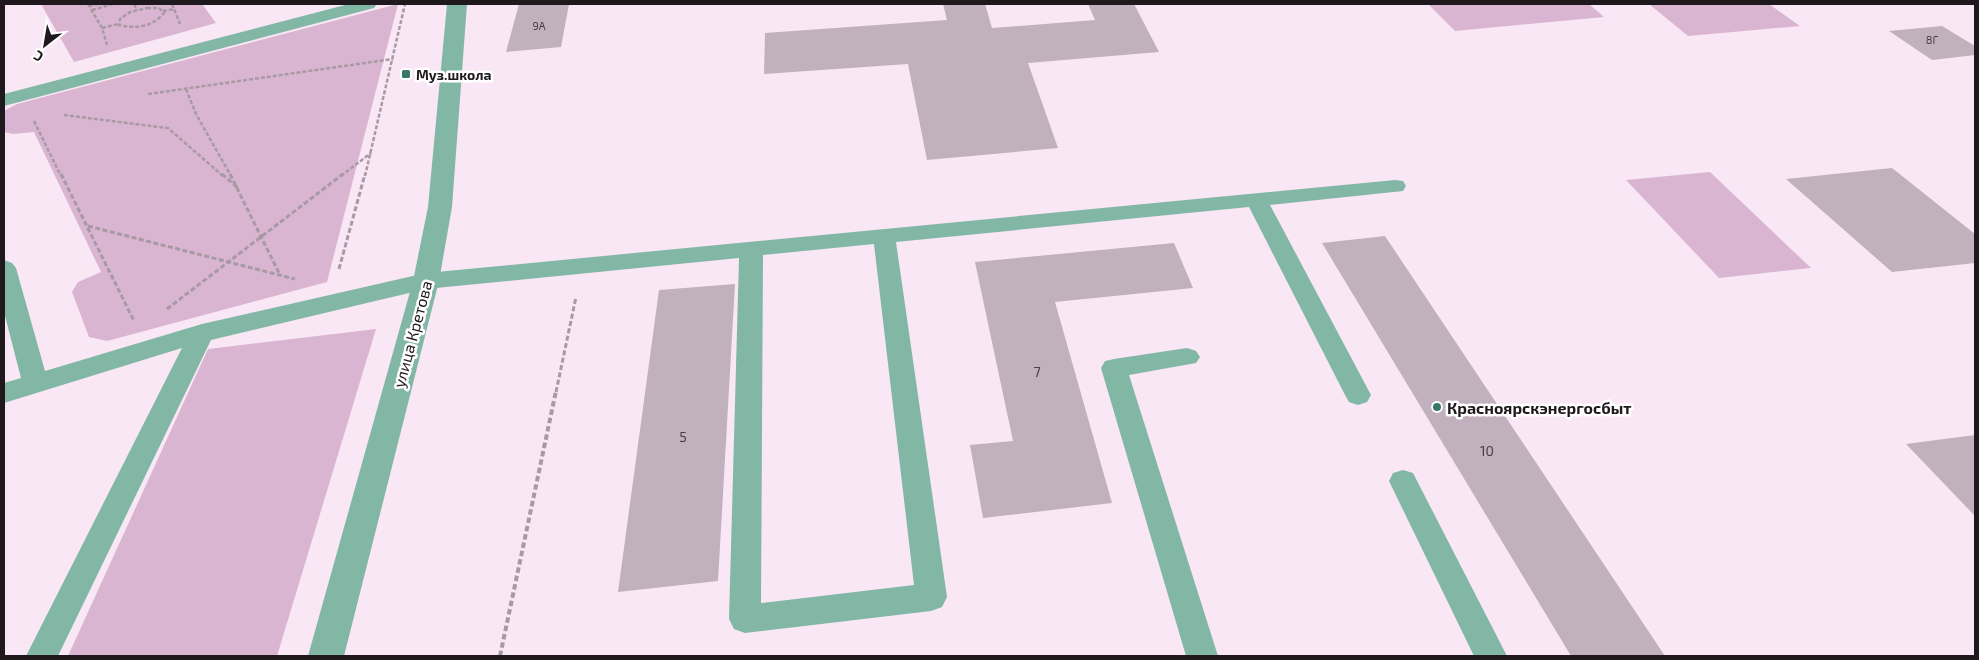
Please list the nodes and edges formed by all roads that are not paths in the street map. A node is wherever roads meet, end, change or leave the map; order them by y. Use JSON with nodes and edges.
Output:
{"nodes":[{"id":1,"x":368,"y":4,"type":"edge"},
{"id":2,"x":457,"y":4,"type":"edge"},
{"id":3,"x":4,"y":100,"type":"edge"},
{"id":4,"x":1396,"y":186,"type":"dead end"},
{"id":5,"x":1256,"y":199,"type":"junction"},
{"id":6,"x":884,"y":235,"type":"junction"},
{"id":7,"x":752,"y":249,"type":"junction"},
{"id":8,"x":4,"y":268,"type":"edge"},
{"id":9,"x":426,"y":281,"type":"junction"},
{"id":10,"x":202,"y":333,"type":"junction"},
{"id":11,"x":1187,"y":357,"type":"dead end"},
{"id":12,"x":35,"y":382,"type":"junction"},
{"id":13,"x":4,"y":393,"type":"edge"},
{"id":14,"x":1358,"y":395,"type":"dead end"},
{"id":15,"x":1403,"y":482,"type":"dead end"},
{"id":16,"x":42,"y":656,"type":"edge"},
{"id":17,"x":326,"y":656,"type":"edge"},
{"id":18,"x":1202,"y":656,"type":"edge"},
{"id":19,"x":1491,"y":656,"type":"edge"}],
"edges":[{"from":1,"to":3,"type":"lane"},
{"from":2,"to":9,"type":"street","name":"улица Кретова"},
{"from":4,"to":5,"type":"lane"},
{"from":5,"to":6,"type":"lane"},
{"from":5,"to":14,"type":"lane"},
{"from":6,"to":7,"type":"lane"},
{"from":6,"to":7,"type":"lane"},
{"from":7,"to":9,"type":"lane"},
{"from":8,"to":12,"type":"lane"},
{"from":9,"to":10,"type":"lane"},
{"from":9,"to":17,"type":"street","name":"улица Кретова"},
{"from":10,"to":12,"type":"lane"},
{"from":10,"to":16,"type":"lane"},
{"from":11,"to":18,"type":"lane"},
{"from":12,"to":13,"type":"lane"},
{"from":15,"to":19,"type":"lane"}]}
